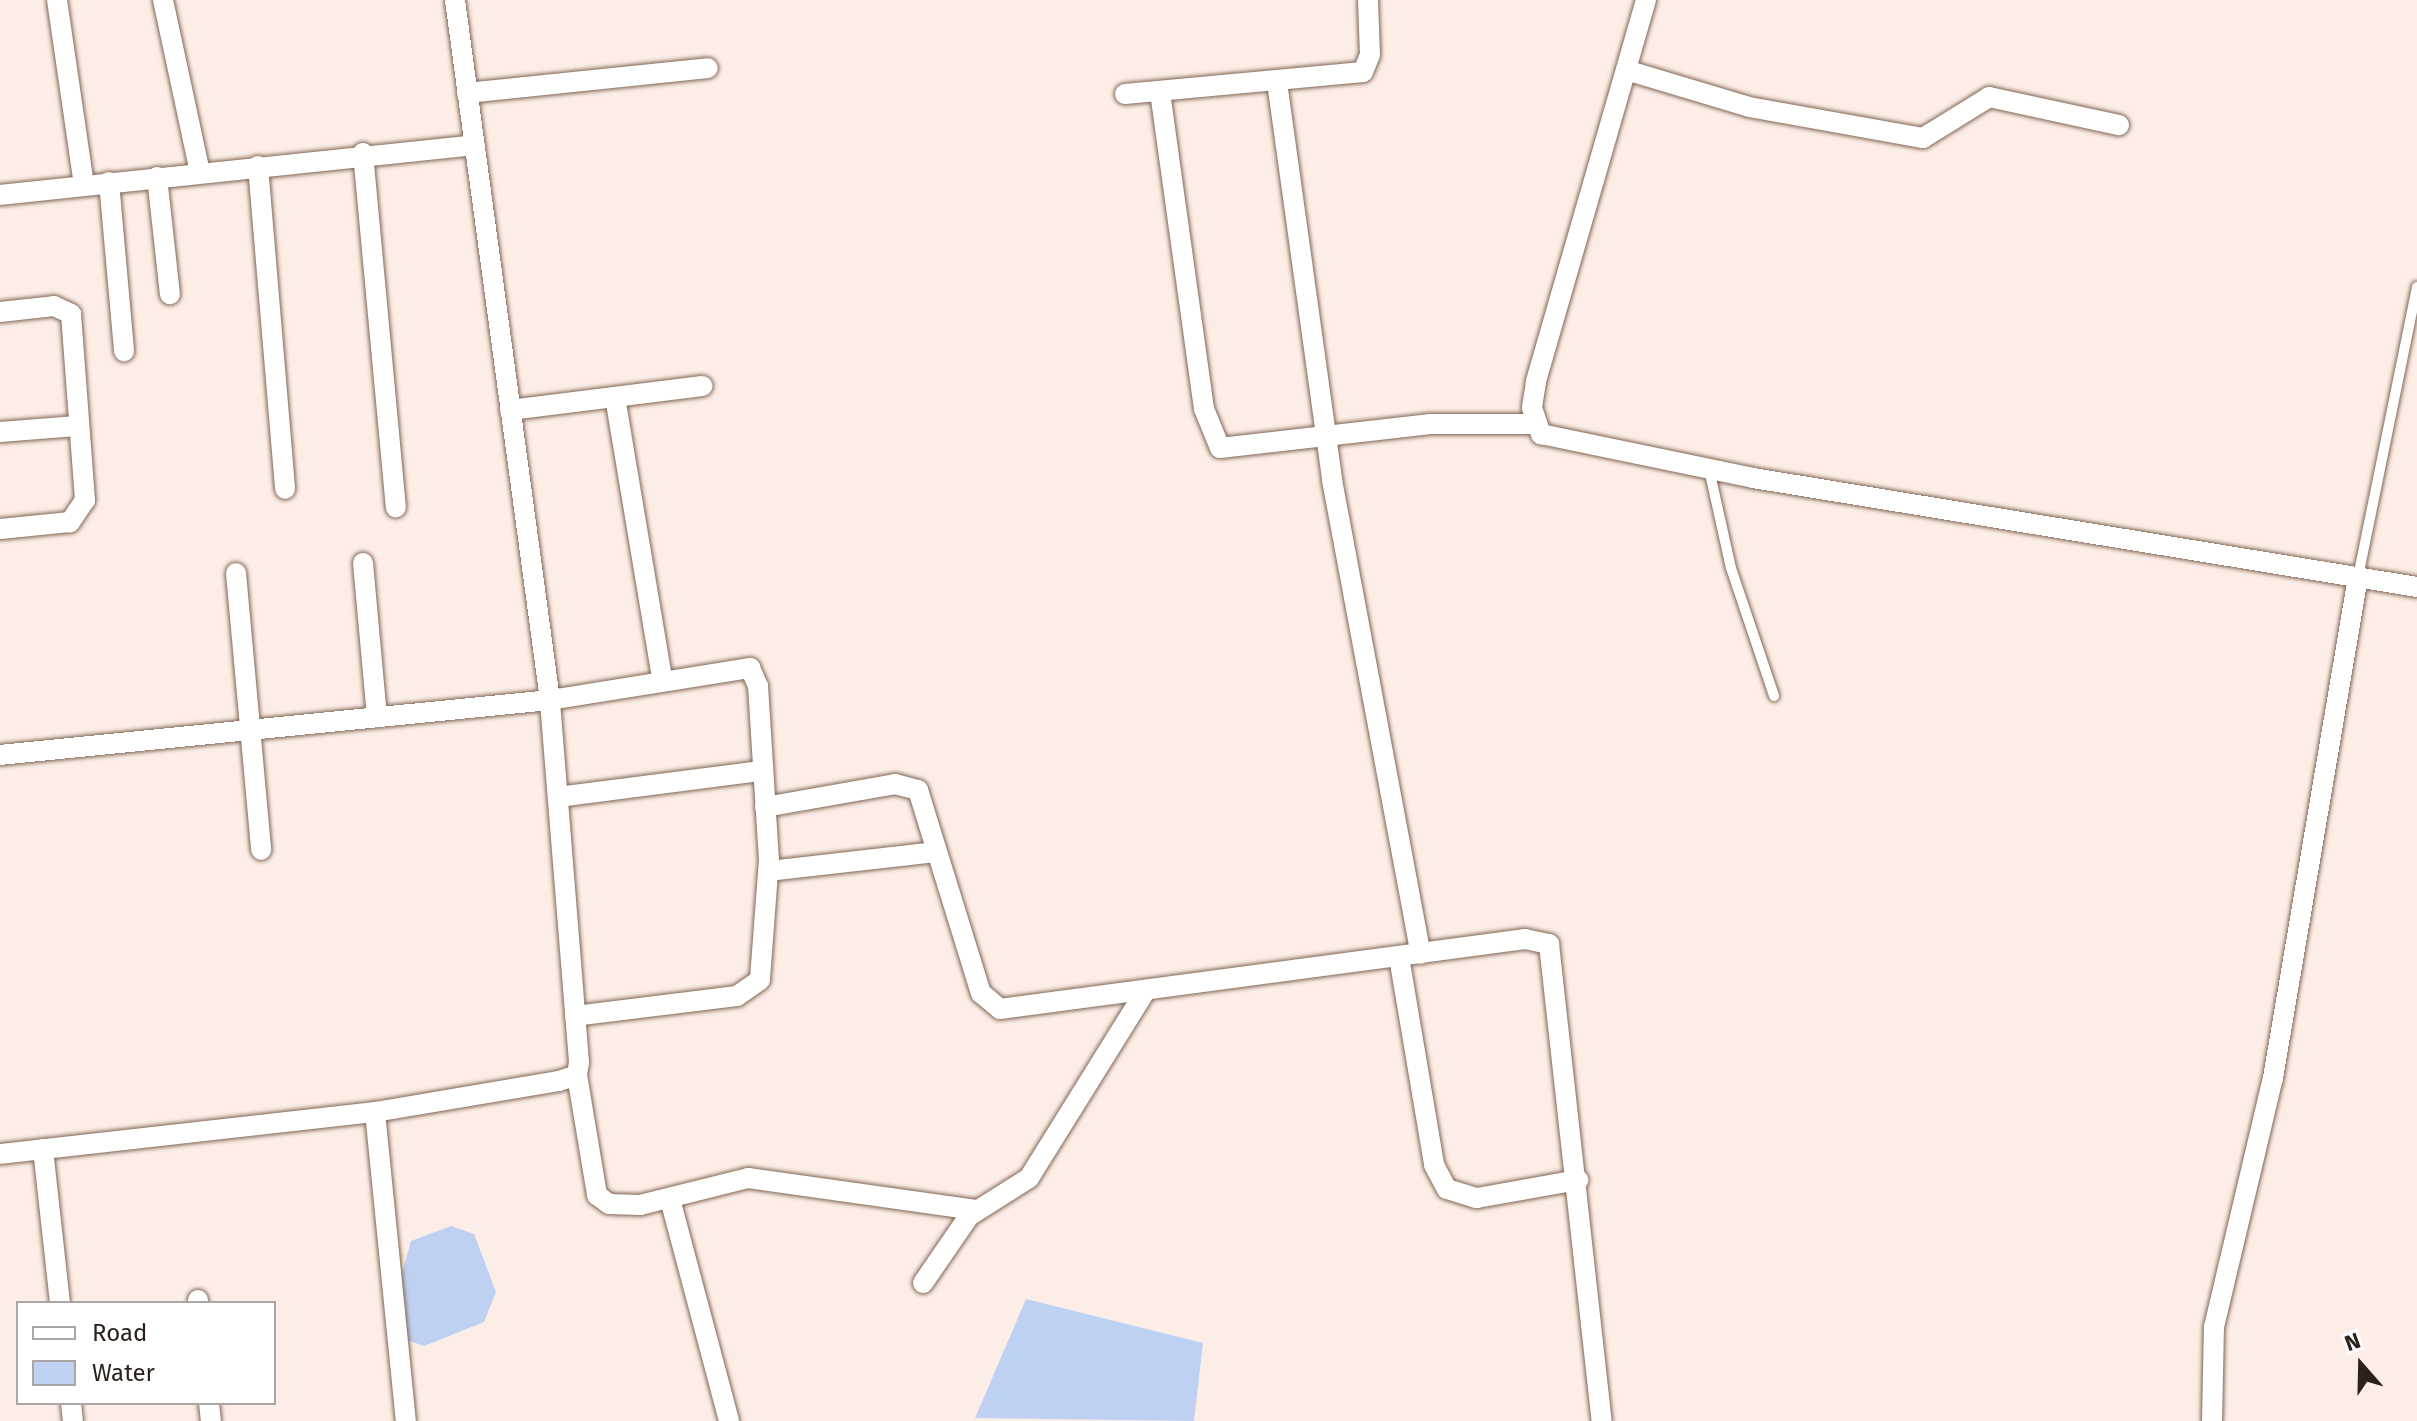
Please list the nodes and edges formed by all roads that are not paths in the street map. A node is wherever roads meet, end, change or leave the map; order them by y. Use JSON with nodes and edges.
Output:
{"nodes":[{"id":1,"x":57,"y":0,"type":"edge"},
{"id":2,"x":163,"y":0,"type":"edge"},
{"id":3,"x":455,"y":0,"type":"edge"},
{"id":4,"x":1368,"y":0,"type":"edge"},
{"id":5,"x":1646,"y":0,"type":"edge"},
{"id":6,"x":708,"y":68,"type":"dead end"},
{"id":7,"x":1626,"y":70,"type":"junction"},
{"id":8,"x":1277,"y":82,"type":"junction"},
{"id":9,"x":1160,"y":92,"type":"junction"},
{"id":10,"x":467,"y":93,"type":"junction"},
{"id":11,"x":1125,"y":94,"type":"dead end"},
{"id":12,"x":2119,"y":125,"type":"dead end"},
{"id":13,"x":474,"y":145,"type":"junction"},
{"id":14,"x":363,"y":153,"type":"junction"},
{"id":15,"x":258,"y":166,"type":"junction"},
{"id":16,"x":200,"y":172,"type":"junction"},
{"id":17,"x":157,"y":177,"type":"junction"},
{"id":18,"x":109,"y":182,"type":"junction"},
{"id":19,"x":84,"y":185,"type":"junction"},
{"id":20,"x":0,"y":195,"type":"edge"},
{"id":21,"x":2417,"y":287,"type":"edge"},
{"id":22,"x":170,"y":294,"type":"dead end"},
{"id":23,"x":0,"y":312,"type":"edge"},
{"id":24,"x":124,"y":351,"type":"dead end"},
{"id":25,"x":703,"y":386,"type":"dead end"},
{"id":26,"x":615,"y":397,"type":"junction"},
{"id":27,"x":510,"y":410,"type":"junction"},
{"id":28,"x":1535,"y":424,"type":"junction"},
{"id":29,"x":77,"y":426,"type":"junction"},
{"id":30,"x":0,"y":432,"type":"edge"},
{"id":31,"x":1327,"y":440,"type":"junction"},
{"id":32,"x":1709,"y":469,"type":"junction"},
{"id":33,"x":285,"y":489,"type":"dead end"},
{"id":34,"x":396,"y":507,"type":"dead end"},
{"id":35,"x":0,"y":529,"type":"edge"},
{"id":36,"x":363,"y":563,"type":"dead end"},
{"id":37,"x":236,"y":573,"type":"dead end"},
{"id":38,"x":2358,"y":577,"type":"junction"},
{"id":39,"x":2417,"y":587,"type":"edge"},
{"id":40,"x":662,"y":679,"type":"junction"},
{"id":41,"x":1774,"y":696,"type":"dead end"},
{"id":42,"x":550,"y":700,"type":"junction"},
{"id":43,"x":377,"y":717,"type":"junction"},
{"id":44,"x":252,"y":729,"type":"junction"},
{"id":45,"x":0,"y":755,"type":"edge"},
{"id":46,"x":761,"y":771,"type":"junction"},
{"id":47,"x":558,"y":797,"type":"junction"},
{"id":48,"x":765,"y":807,"type":"junction"},
{"id":49,"x":261,"y":850,"type":"dead end"},
{"id":50,"x":937,"y":852,"type":"junction"},
{"id":51,"x":769,"y":871,"type":"junction"},
{"id":52,"x":1421,"y":954,"type":"junction"},
{"id":53,"x":1399,"y":957,"type":"junction"},
{"id":54,"x":1144,"y":993,"type":"junction"},
{"id":55,"x":575,"y":1016,"type":"junction"},
{"id":56,"x":577,"y":1075,"type":"junction"},
{"id":57,"x":375,"y":1112,"type":"junction"},
{"id":58,"x":43,"y":1149,"type":"junction"},
{"id":59,"x":0,"y":1154,"type":"edge"},
{"id":60,"x":1578,"y":1180,"type":"junction"},
{"id":61,"x":670,"y":1199,"type":"junction"},
{"id":62,"x":976,"y":1210,"type":"junction"},
{"id":63,"x":923,"y":1283,"type":"dead end"},
{"id":64,"x":60,"y":1301,"type":"edge"},
{"id":65,"x":406,"y":1421,"type":"edge"},
{"id":66,"x":729,"y":1421,"type":"edge"},
{"id":67,"x":1602,"y":1421,"type":"edge"},
{"id":68,"x":2212,"y":1421,"type":"edge"}],
"edges":[{"from":1,"to":19,"type":"street"},
{"from":2,"to":16,"type":"street"},
{"from":3,"to":10,"type":"street"},
{"from":4,"to":8,"type":"street"},
{"from":5,"to":7,"type":"street"},
{"from":6,"to":10,"type":"street"},
{"from":7,"to":12,"type":"street"},
{"from":7,"to":28,"type":"street"},
{"from":8,"to":9,"type":"street"},
{"from":8,"to":31,"type":"street"},
{"from":9,"to":11,"type":"street"},
{"from":9,"to":31,"type":"street"},
{"from":10,"to":13,"type":"street"},
{"from":13,"to":14,"type":"street"},
{"from":13,"to":27,"type":"street"},
{"from":14,"to":15,"type":"street"},
{"from":14,"to":34,"type":"street"},
{"from":15,"to":16,"type":"street"},
{"from":15,"to":33,"type":"street"},
{"from":16,"to":17,"type":"street"},
{"from":17,"to":18,"type":"street"},
{"from":17,"to":22,"type":"street"},
{"from":18,"to":19,"type":"street"},
{"from":18,"to":24,"type":"street"},
{"from":19,"to":20,"type":"street"},
{"from":21,"to":38,"type":"lane"},
{"from":23,"to":29,"type":"street"},
{"from":25,"to":26,"type":"street"},
{"from":26,"to":27,"type":"street"},
{"from":26,"to":40,"type":"street"},
{"from":27,"to":42,"type":"street"},
{"from":28,"to":31,"type":"street"},
{"from":28,"to":32,"type":"street"},
{"from":29,"to":30,"type":"street"},
{"from":29,"to":35,"type":"street"},
{"from":31,"to":52,"type":"street"},
{"from":32,"to":38,"type":"street"},
{"from":32,"to":41,"type":"lane"},
{"from":36,"to":43,"type":"street"},
{"from":37,"to":44,"type":"street"},
{"from":38,"to":39,"type":"street"},
{"from":38,"to":68,"type":"street"},
{"from":40,"to":42,"type":"street"},
{"from":40,"to":46,"type":"street"},
{"from":42,"to":43,"type":"street"},
{"from":42,"to":47,"type":"street"},
{"from":43,"to":44,"type":"street"},
{"from":44,"to":45,"type":"street"},
{"from":44,"to":49,"type":"street"},
{"from":46,"to":47,"type":"street"},
{"from":46,"to":48,"type":"street"},
{"from":47,"to":55,"type":"street"},
{"from":48,"to":50,"type":"street"},
{"from":48,"to":51,"type":"street"},
{"from":50,"to":51,"type":"street"},
{"from":50,"to":54,"type":"street"},
{"from":51,"to":55,"type":"street"},
{"from":52,"to":53,"type":"street"},
{"from":52,"to":60,"type":"street"},
{"from":53,"to":54,"type":"street"},
{"from":53,"to":60,"type":"street"},
{"from":54,"to":62,"type":"street"},
{"from":55,"to":56,"type":"street"},
{"from":56,"to":57,"type":"street"},
{"from":56,"to":61,"type":"street"},
{"from":57,"to":58,"type":"street"},
{"from":57,"to":65,"type":"street"},
{"from":58,"to":59,"type":"street"},
{"from":58,"to":64,"type":"street"},
{"from":60,"to":67,"type":"street"},
{"from":61,"to":62,"type":"street"},
{"from":61,"to":66,"type":"street"},
{"from":62,"to":63,"type":"street"}]}
